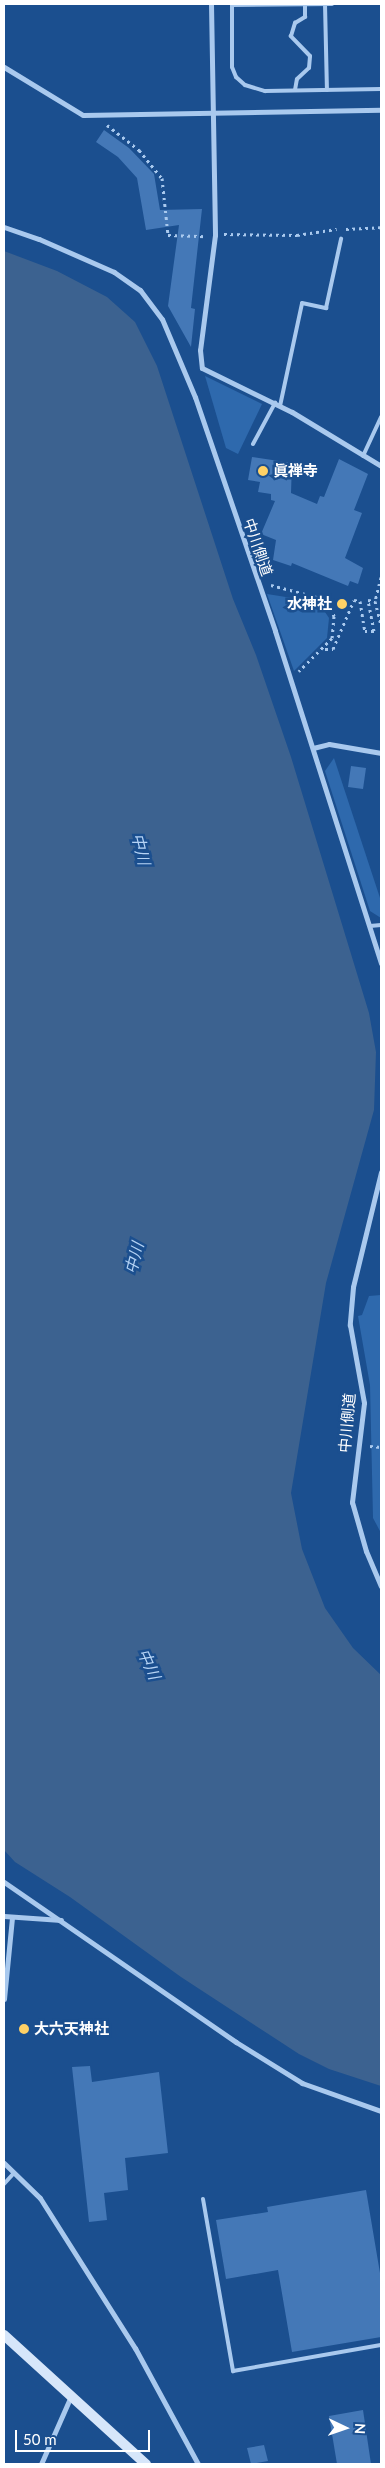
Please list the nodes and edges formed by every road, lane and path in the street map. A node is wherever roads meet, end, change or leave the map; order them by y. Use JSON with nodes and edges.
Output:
{"nodes":[{"id":1,"x":211,"y":4,"type":"edge"},
{"id":2,"x":232,"y":4,"type":"edge"},
{"id":3,"x":254,"y":4,"type":"edge"},
{"id":4,"x":269,"y":4,"type":"edge"},
{"id":5,"x":305,"y":4,"type":"edge"},
{"id":6,"x":326,"y":4,"type":"edge"},
{"id":7,"x":332,"y":4,"type":"edge"},
{"id":8,"x":4,"y":67,"type":"edge"},
{"id":9,"x":379,"y":89,"type":"edge"},
{"id":10,"x":295,"y":90,"type":"junction"},
{"id":11,"x":327,"y":90,"type":"junction"},
{"id":12,"x":381,"y":110,"type":"edge"},
{"id":13,"x":214,"y":112,"type":"junction"},
{"id":14,"x":4,"y":228,"type":"edge"},
{"id":15,"x":341,"y":239,"type":"dead end"},
{"id":16,"x":278,"y":404,"type":"junction"},
{"id":17,"x":381,"y":416,"type":"edge"},
{"id":18,"x":253,"y":444,"type":"dead end"},
{"id":19,"x":363,"y":456,"type":"junction"},
{"id":20,"x":381,"y":466,"type":"edge"},
{"id":21,"x":254,"y":577,"type":"junction"},
{"id":22,"x":381,"y":577,"type":"edge"},
{"id":23,"x":376,"y":601,"type":"junction"},
{"id":24,"x":338,"y":606,"type":"dead end"},
{"id":25,"x":331,"y":608,"type":"junction"},
{"id":26,"x":380,"y":617,"type":"edge"},
{"id":27,"x":381,"y":625,"type":"edge"},
{"id":28,"x":325,"y":649,"type":"junction"},
{"id":29,"x":292,"y":684,"type":"junction"},
{"id":30,"x":313,"y":748,"type":"junction"},
{"id":31,"x":381,"y":753,"type":"edge"},
{"id":32,"x":381,"y":925,"type":"edge"},
{"id":33,"x":370,"y":926,"type":"junction"},
{"id":34,"x":381,"y":964,"type":"edge"},
{"id":35,"x":381,"y":1172,"type":"edge"},
{"id":36,"x":381,"y":1586,"type":"edge"},
{"id":37,"x":4,"y":1882,"type":"edge"},
{"id":38,"x":4,"y":1916,"type":"edge"},
{"id":39,"x":12,"y":1917,"type":"junction"},
{"id":40,"x":61,"y":1920,"type":"junction"},
{"id":41,"x":4,"y":1999,"type":"edge"},
{"id":42,"x":381,"y":2111,"type":"edge"},
{"id":43,"x":4,"y":2162,"type":"edge"},
{"id":44,"x":14,"y":2174,"type":"junction"},
{"id":45,"x":4,"y":2184,"type":"edge"},
{"id":46,"x":203,"y":2199,"type":"dead end"},
{"id":47,"x":4,"y":2335,"type":"edge"},
{"id":48,"x":381,"y":2345,"type":"edge"},
{"id":49,"x":71,"y":2396,"type":"junction"},
{"id":50,"x":41,"y":2464,"type":"edge"},
{"id":51,"x":146,"y":2464,"type":"edge"},
{"id":52,"x":198,"y":2464,"type":"edge"}],
"edges":[{"from":1,"to":13,"type":"street"},
{"from":2,"to":3,"type":"lane"},
{"from":2,"to":10,"type":"lane"},
{"from":3,"to":4,"type":"lane"},
{"from":4,"to":5,"type":"lane"},
{"from":5,"to":6,"type":"lane"},
{"from":5,"to":10,"type":"lane"},
{"from":6,"to":7,"type":"lane"},
{"from":6,"to":11,"type":"lane"},
{"from":8,"to":13,"type":"street"},
{"from":9,"to":11,"type":"lane"},
{"from":10,"to":11,"type":"lane"},
{"from":12,"to":13,"type":"street"},
{"from":13,"to":16,"type":"street"},
{"from":14,"to":21,"type":"street","name":"中川側道"},
{"from":15,"to":16,"type":"lane"},
{"from":16,"to":18,"type":"lane"},
{"from":16,"to":19,"type":"street"},
{"from":17,"to":19,"type":"lane"},
{"from":19,"to":20,"type":"street"},
{"from":21,"to":25,"type":"path"},
{"from":21,"to":29,"type":"street","name":"中川側道"},
{"from":22,"to":23,"type":"path"},
{"from":23,"to":26,"type":"path"},
{"from":23,"to":28,"type":"path"},
{"from":24,"to":25,"type":"path"},
{"from":25,"to":28,"type":"path"},
{"from":26,"to":27,"type":"path"},
{"from":28,"to":29,"type":"path"},
{"from":29,"to":30,"type":"street","name":"中川側道"},
{"from":30,"to":31,"type":"street"},
{"from":30,"to":33,"type":"street","name":"中川側道"},
{"from":32,"to":33,"type":"lane"},
{"from":33,"to":34,"type":"street","name":"中川側道"},
{"from":35,"to":36,"type":"street","name":"中川側道"},
{"from":37,"to":40,"type":"street"},
{"from":38,"to":39,"type":"street"},
{"from":39,"to":40,"type":"street"},
{"from":39,"to":41,"type":"street"},
{"from":40,"to":42,"type":"street"},
{"from":43,"to":44,"type":"street"},
{"from":44,"to":45,"type":"lane"},
{"from":44,"to":52,"type":"street"},
{"from":46,"to":48,"type":"lane"},
{"from":47,"to":49,"type":"street"},
{"from":49,"to":50,"type":"street"},
{"from":49,"to":51,"type":"street"}]}
